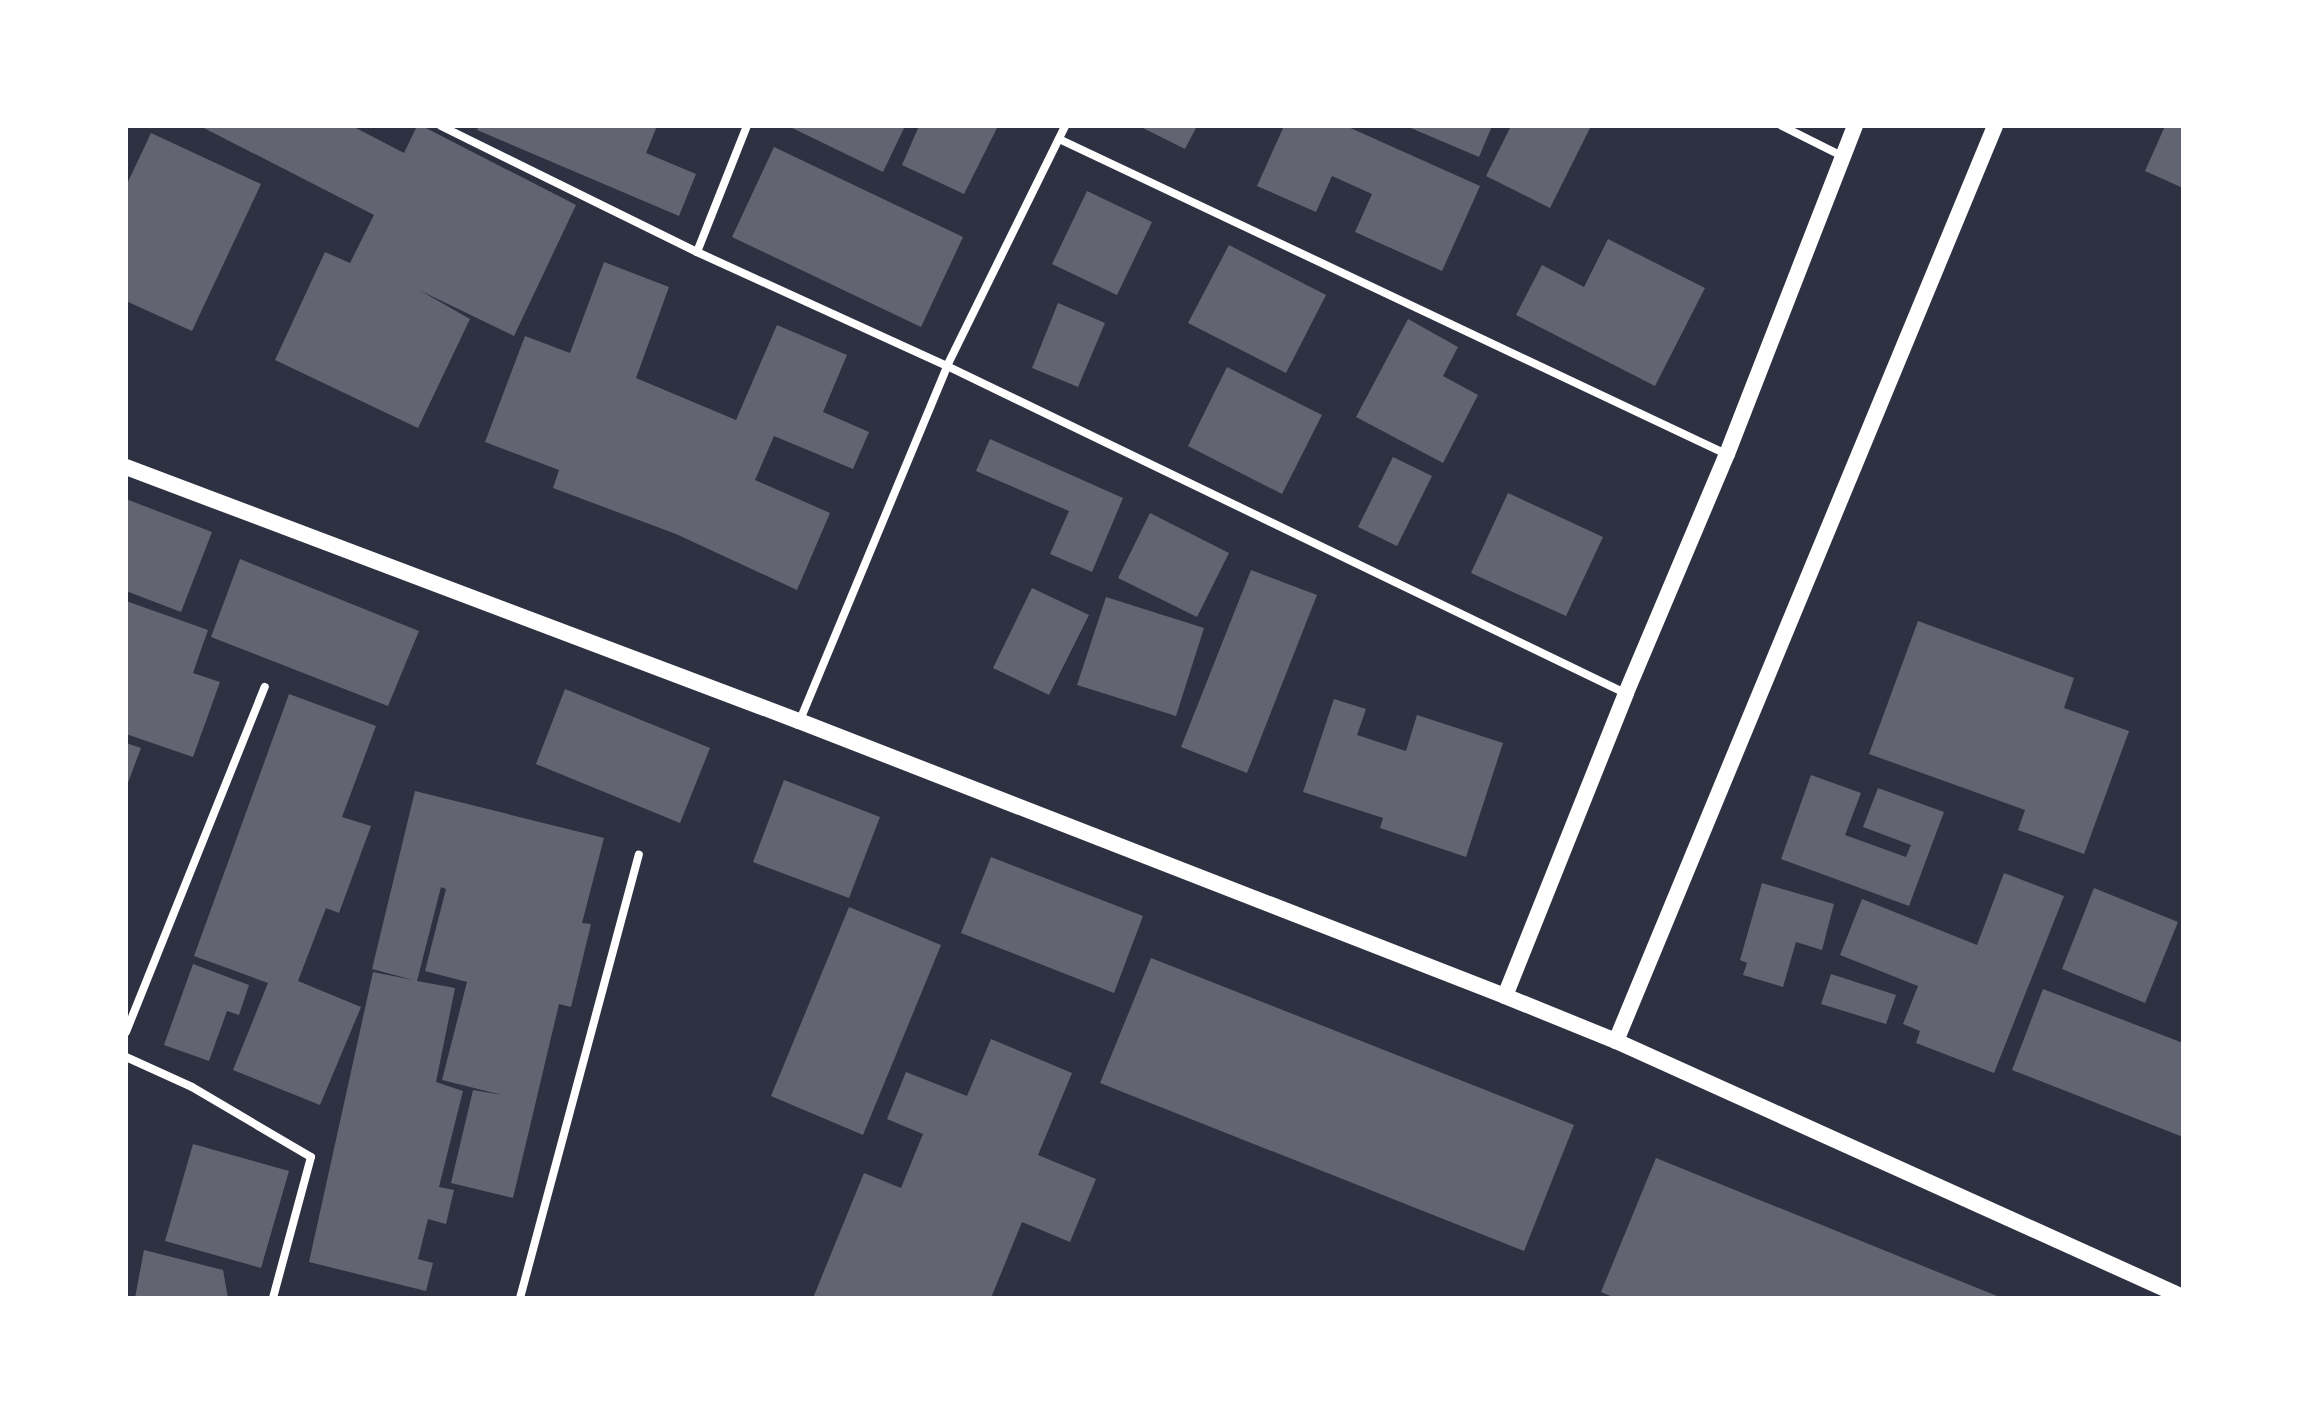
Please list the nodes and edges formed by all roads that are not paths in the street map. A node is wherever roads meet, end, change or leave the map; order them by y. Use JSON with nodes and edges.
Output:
{"nodes":[{"id":1,"x":441,"y":126,"type":"edge"},
{"id":2,"x":747,"y":126,"type":"edge"},
{"id":3,"x":1065,"y":126,"type":"edge"},
{"id":4,"x":1782,"y":126,"type":"edge"},
{"id":5,"x":1855,"y":126,"type":"edge"},
{"id":6,"x":1995,"y":126,"type":"edge"},
{"id":7,"x":1059,"y":139,"type":"junction"},
{"id":8,"x":1842,"y":156,"type":"junction"},
{"id":9,"x":697,"y":252,"type":"junction"},
{"id":10,"x":947,"y":366,"type":"junction"},
{"id":11,"x":1727,"y":454,"type":"junction"},
{"id":12,"x":126,"y":467,"type":"edge"},
{"id":13,"x":265,"y":687,"type":"dead end"},
{"id":14,"x":1626,"y":693,"type":"junction"},
{"id":15,"x":799,"y":721,"type":"junction"},
{"id":16,"x":639,"y":855,"type":"dead end"},
{"id":17,"x":1505,"y":996,"type":"junction"},
{"id":18,"x":126,"y":1032,"type":"edge"},
{"id":19,"x":1616,"y":1041,"type":"junction"},
{"id":20,"x":126,"y":1057,"type":"edge"},
{"id":21,"x":2183,"y":1297,"type":"edge"},
{"id":22,"x":273,"y":1298,"type":"edge"},
{"id":23,"x":520,"y":1298,"type":"edge"}],
"edges":[{"from":1,"to":9,"type":"street"},
{"from":2,"to":9,"type":"street"},
{"from":3,"to":7,"type":"street"},
{"from":4,"to":8,"type":"street"},
{"from":5,"to":8,"type":"main road"},
{"from":6,"to":19,"type":"main road"},
{"from":7,"to":10,"type":"street"},
{"from":7,"to":11,"type":"street"},
{"from":8,"to":11,"type":"main road"},
{"from":9,"to":10,"type":"street"},
{"from":10,"to":14,"type":"street"},
{"from":10,"to":15,"type":"street"},
{"from":11,"to":14,"type":"main road"},
{"from":12,"to":15,"type":"main road"},
{"from":13,"to":18,"type":"street"},
{"from":14,"to":17,"type":"main road"},
{"from":15,"to":17,"type":"main road"},
{"from":16,"to":23,"type":"street"},
{"from":17,"to":19,"type":"main road"},
{"from":19,"to":21,"type":"main road"},
{"from":20,"to":22,"type":"street"}]}
